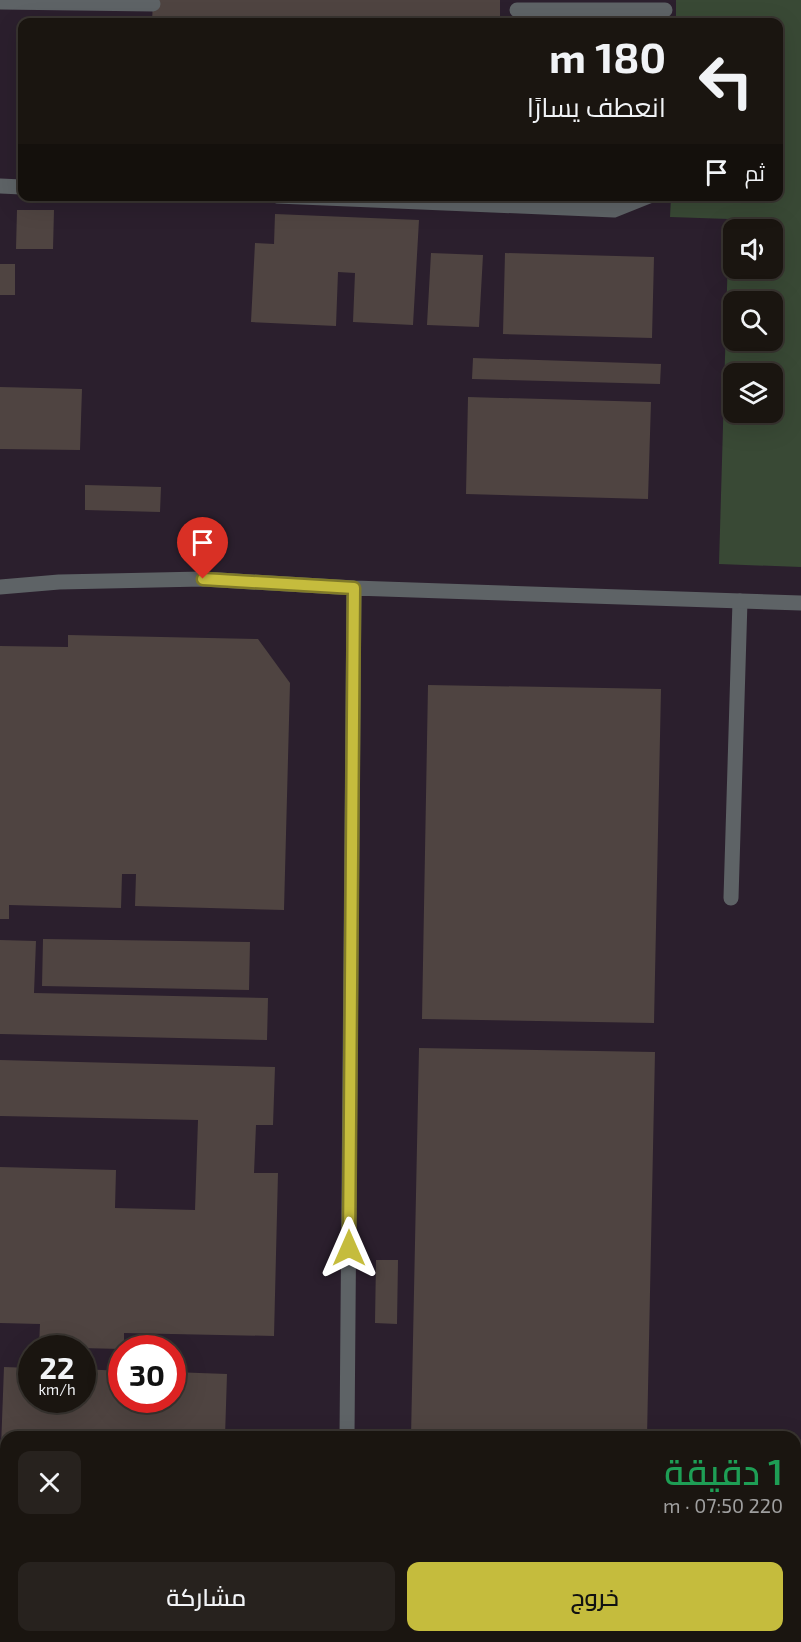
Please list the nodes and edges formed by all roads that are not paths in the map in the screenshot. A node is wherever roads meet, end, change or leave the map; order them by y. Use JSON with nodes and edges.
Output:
{"nodes":[{"id":1,"x":0,"y":2,"type":"edge"},
{"id":2,"x":153,"y":4,"type":"dead end"},
{"id":3,"x":517,"y":10,"type":"dead end"},
{"id":4,"x":665,"y":11,"type":"edge"},
{"id":5,"x":0,"y":186,"type":"edge"},
{"id":6,"x":18,"y":187,"type":"edge"},
{"id":7,"x":397,"y":201,"type":"edge"},
{"id":8,"x":637,"y":201,"type":"edge"},
{"id":9,"x":0,"y":588,"type":"edge"},
{"id":10,"x":354,"y":588,"type":"junction"},
{"id":11,"x":740,"y":601,"type":"junction"},
{"id":12,"x":801,"y":603,"type":"edge"},
{"id":13,"x":731,"y":898,"type":"dead end"},
{"id":14,"x":347,"y":1431,"type":"edge"}],
"edges":[{"from":1,"to":2,"type":"street"},
{"from":3,"to":4,"type":"street"},
{"from":5,"to":6,"type":"street"},
{"from":7,"to":8,"type":"street"},
{"from":9,"to":10,"type":"street"},
{"from":10,"to":11,"type":"street"},
{"from":10,"to":14,"type":"street"},
{"from":11,"to":12,"type":"street"},
{"from":11,"to":13,"type":"street"}]}
